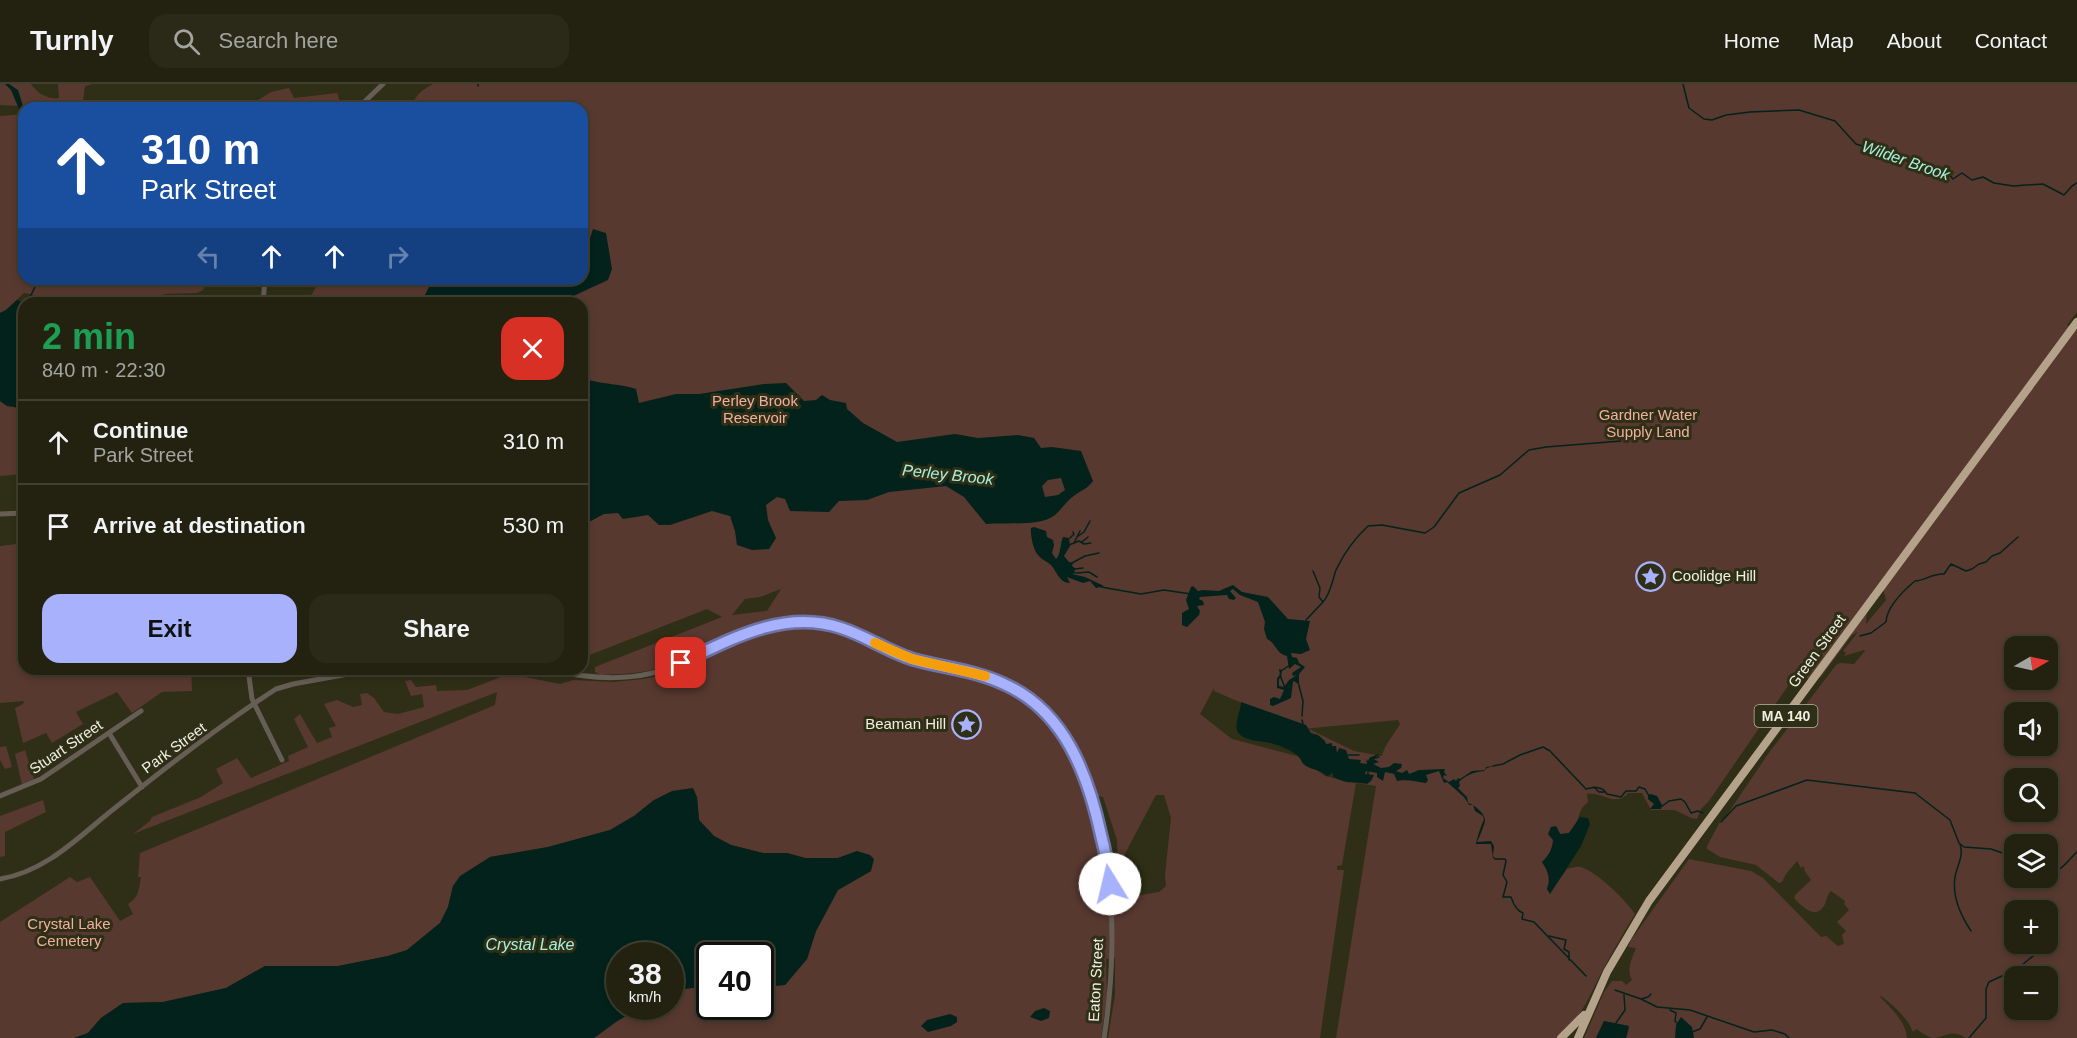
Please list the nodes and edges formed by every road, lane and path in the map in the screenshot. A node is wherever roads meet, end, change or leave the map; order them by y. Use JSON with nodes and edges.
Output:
{"nodes":[{"id":1,"x":372,"y":84,"type":"edge"},
{"id":2,"x":383,"y":84,"type":"edge"},
{"id":3,"x":375,"y":91,"type":"junction"},
{"id":4,"x":364,"y":102,"type":"edge"},
{"id":5,"x":2077,"y":322,"type":"edge"},
{"id":6,"x":18,"y":513,"type":"edge"},
{"id":7,"x":0,"y":514,"type":"edge"},
{"id":8,"x":248,"y":675,"type":"edge"},
{"id":9,"x":343,"y":675,"type":"edge"},
{"id":10,"x":578,"y":675,"type":"edge"},
{"id":11,"x":254,"y":704,"type":"junction"},
{"id":12,"x":141,"y":711,"type":"dead end"},
{"id":13,"x":109,"y":733,"type":"junction"},
{"id":14,"x":282,"y":760,"type":"dead end"},
{"id":15,"x":142,"y":786,"type":"junction"},
{"id":16,"x":0,"y":796,"type":"edge"},
{"id":17,"x":0,"y":879,"type":"edge"},
{"id":18,"x":1590,"y":1008,"type":"junction"},
{"id":19,"x":1104,"y":1038,"type":"edge"},
{"id":20,"x":1561,"y":1038,"type":"edge"},
{"id":21,"x":1578,"y":1038,"type":"edge"}],
"edges":[{"from":1,"to":3,"type":"street"},
{"from":2,"to":3,"type":"street"},
{"from":3,"to":4,"type":"street"},
{"from":5,"to":18,"type":"highway","name":"Green Street","number":"MA 140"},
{"from":6,"to":7,"type":"street"},
{"from":8,"to":11,"type":"street"},
{"from":9,"to":11,"type":"street","name":"Park Street"},
{"from":10,"to":19,"type":"street","name":"Eaton Street"},
{"from":11,"to":14,"type":"street"},
{"from":11,"to":15,"type":"street","name":"Park Street"},
{"from":12,"to":13,"type":"street","name":"Stuart Street"},
{"from":13,"to":15,"type":"street"},
{"from":13,"to":16,"type":"street","name":"Stuart Street"},
{"from":15,"to":17,"type":"street","name":"Park Street"},
{"from":18,"to":20,"type":"highway"},
{"from":18,"to":21,"type":"highway","name":"Green Street","number":"MA 140"}]}
